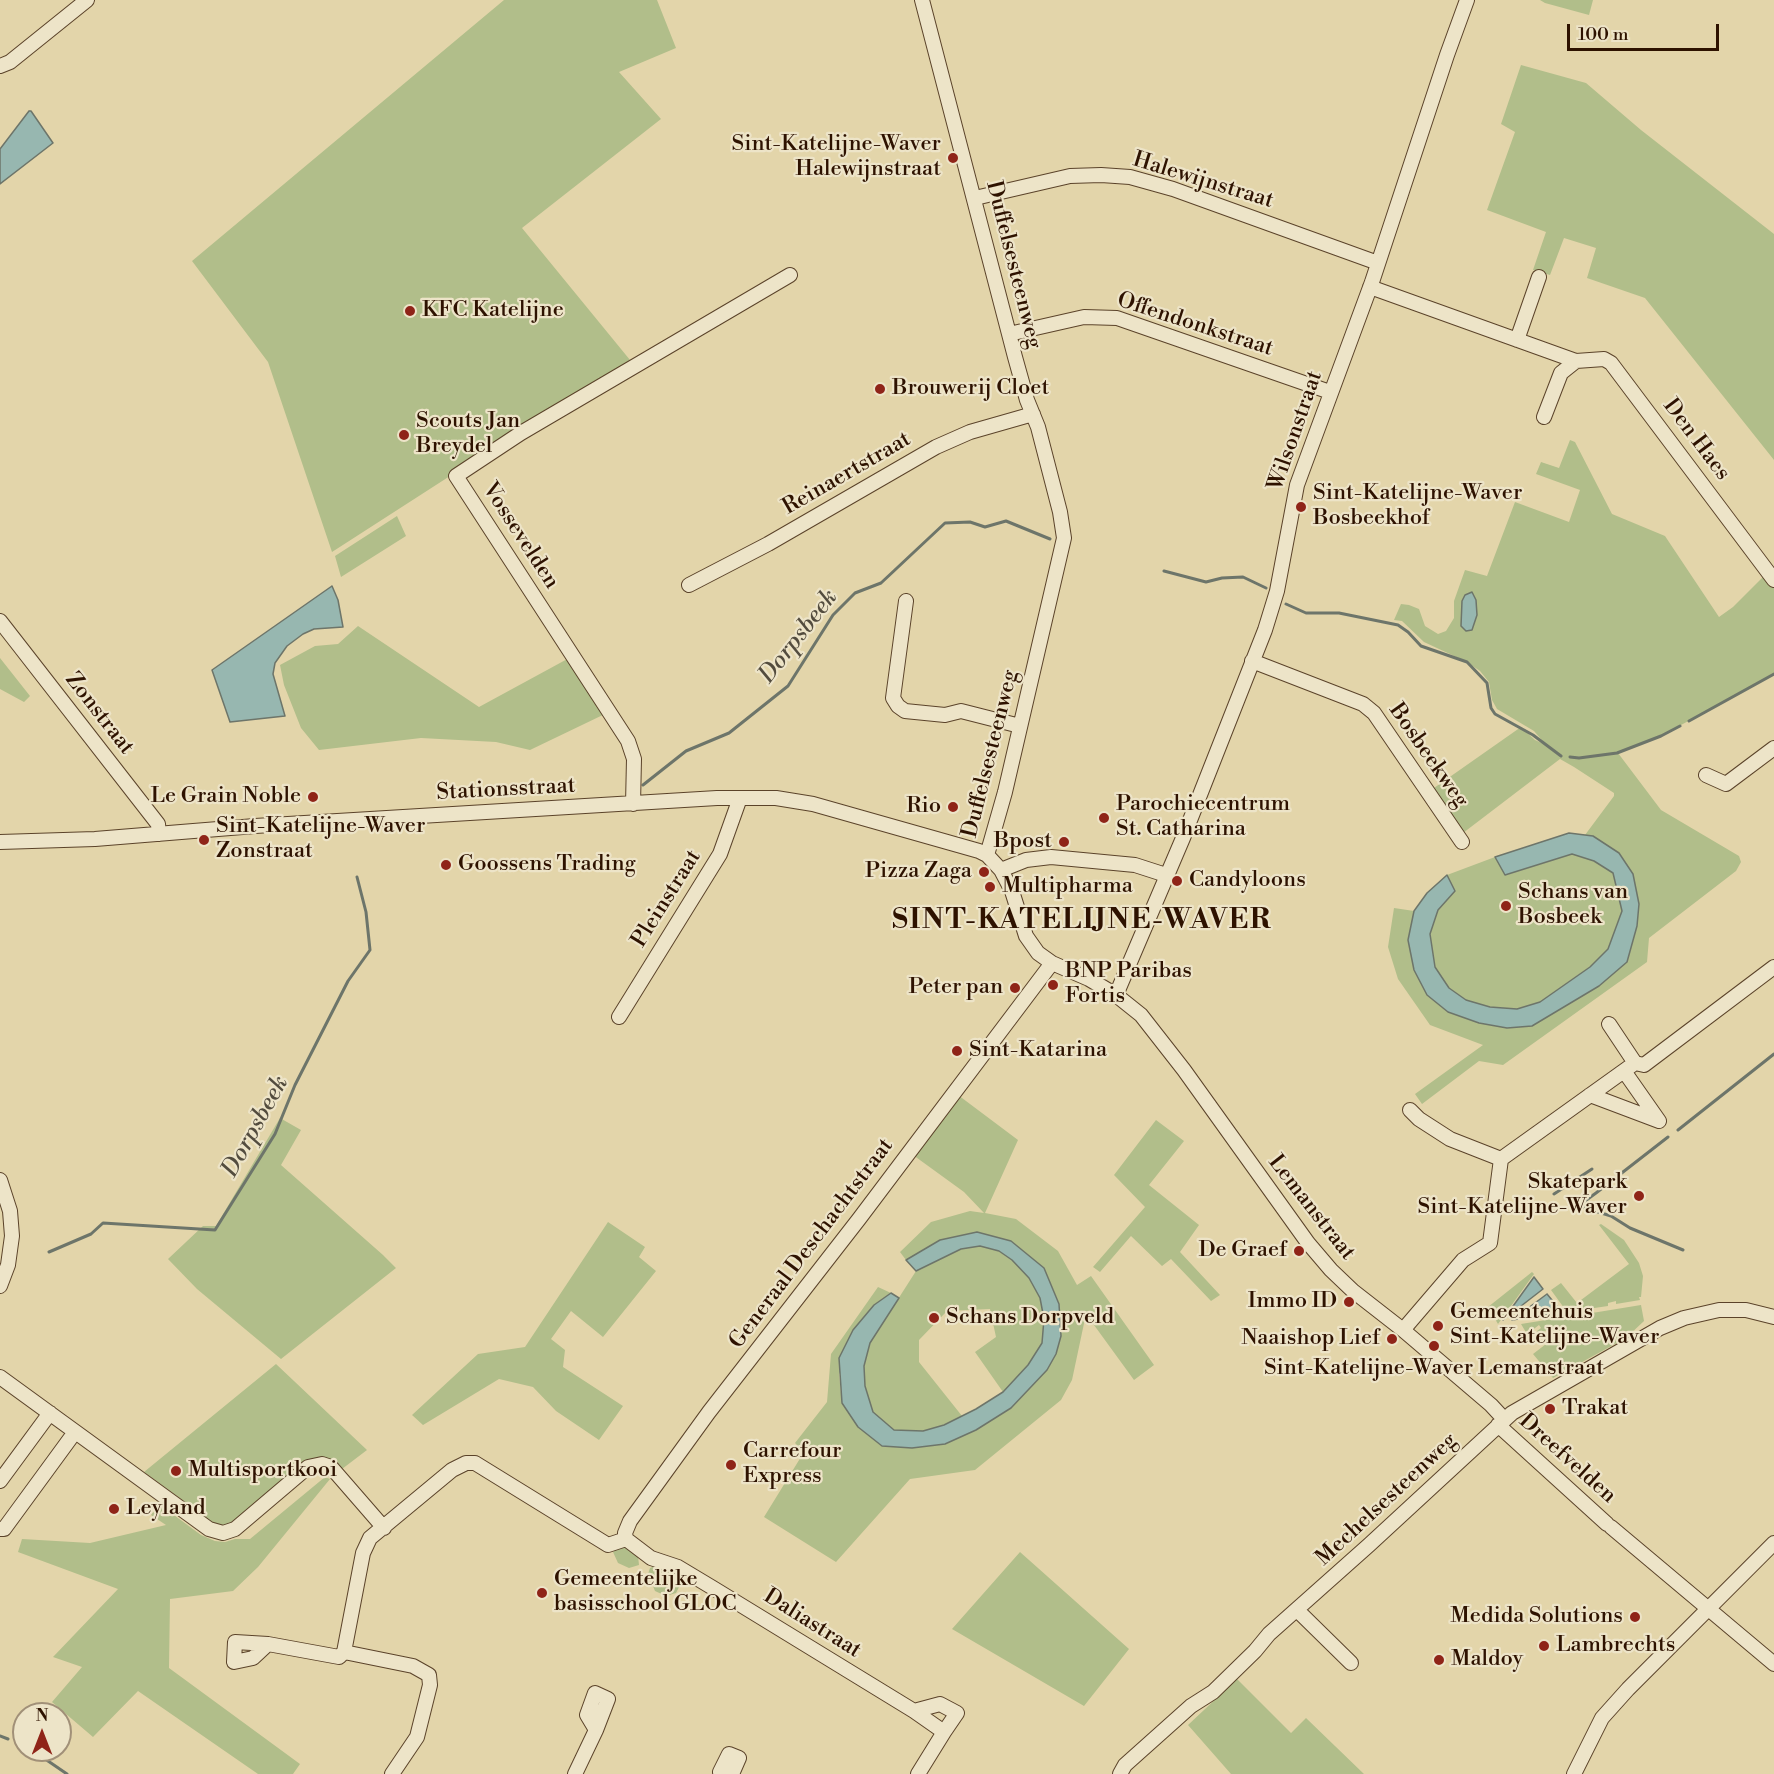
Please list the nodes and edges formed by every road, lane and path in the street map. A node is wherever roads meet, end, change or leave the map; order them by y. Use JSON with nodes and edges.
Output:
{"nodes":[{"id":1,"x":87,"y":0,"type":"edge"},
{"id":2,"x":922,"y":0,"type":"edge"},
{"id":3,"x":1467,"y":0,"type":"edge"},
{"id":4,"x":0,"y":66,"type":"edge"},
{"id":5,"x":975,"y":198,"type":"junction"},
{"id":6,"x":1378,"y":262,"type":"junction"},
{"id":7,"x":790,"y":275,"type":"dead end"},
{"id":8,"x":1539,"y":277,"type":"dead end"},
{"id":9,"x":1370,"y":287,"type":"junction"},
{"id":10,"x":1009,"y":334,"type":"junction"},
{"id":11,"x":1517,"y":340,"type":"junction"},
{"id":12,"x":1576,"y":361,"type":"junction"},
{"id":13,"x":1330,"y":392,"type":"junction"},
{"id":14,"x":1033,"y":414,"type":"junction"},
{"id":15,"x":1544,"y":417,"type":"dead end"},
{"id":16,"x":1771,"y":576,"type":"edge"},
{"id":17,"x":689,"y":585,"type":"dead end"},
{"id":18,"x":906,"y":601,"type":"dead end"},
{"id":19,"x":0,"y":621,"type":"edge"},
{"id":20,"x":1252,"y":661,"type":"junction"},
{"id":21,"x":1020,"y":726,"type":"junction"},
{"id":22,"x":1774,"y":748,"type":"edge"},
{"id":23,"x":1706,"y":775,"type":"dead end"},
{"id":24,"x":740,"y":798,"type":"junction"},
{"id":25,"x":633,"y":804,"type":"junction"},
{"id":26,"x":159,"y":834,"type":"junction"},
{"id":27,"x":0,"y":842,"type":"edge"},
{"id":28,"x":1462,"y":842,"type":"dead end"},
{"id":29,"x":987,"y":855,"type":"junction"},
{"id":30,"x":1001,"y":870,"type":"junction"},
{"id":31,"x":1166,"y":875,"type":"junction"},
{"id":32,"x":1052,"y":963,"type":"junction"},
{"id":33,"x":1774,"y":967,"type":"edge"},
{"id":34,"x":1116,"y":994,"type":"junction"},
{"id":35,"x":620,"y":1017,"type":"dead end"},
{"id":36,"x":1609,"y":1024,"type":"dead end"},
{"id":37,"x":1630,"y":1067,"type":"junction"},
{"id":38,"x":1590,"y":1095,"type":"junction"},
{"id":39,"x":1410,"y":1110,"type":"dead end"},
{"id":40,"x":1501,"y":1159,"type":"junction"},
{"id":41,"x":0,"y":1180,"type":"edge"},
{"id":42,"x":0,"y":1286,"type":"edge"},
{"id":43,"x":1774,"y":1317,"type":"edge"},
{"id":44,"x":1403,"y":1330,"type":"junction"},
{"id":45,"x":0,"y":1377,"type":"edge"},
{"id":46,"x":50,"y":1413,"type":"junction"},
{"id":47,"x":1501,"y":1422,"type":"junction"},
{"id":48,"x":75,"y":1432,"type":"junction"},
{"id":49,"x":0,"y":1481,"type":"edge"},
{"id":50,"x":384,"y":1528,"type":"junction"},
{"id":51,"x":0,"y":1529,"type":"edge"},
{"id":52,"x":626,"y":1539,"type":"junction"},
{"id":53,"x":1774,"y":1543,"type":"edge"},
{"id":54,"x":1297,"y":1610,"type":"junction"},
{"id":55,"x":1708,"y":1610,"type":"junction"},
{"id":56,"x":268,"y":1644,"type":"dead end"},
{"id":57,"x":344,"y":1652,"type":"junction"},
{"id":58,"x":1351,"y":1663,"type":"dead end"},
{"id":59,"x":1774,"y":1664,"type":"edge"},
{"id":60,"x":914,"y":1711,"type":"junction"},
{"id":61,"x":596,"y":1730,"type":"dead end"},
{"id":62,"x":944,"y":1732,"type":"junction"},
{"id":63,"x":397,"y":1772,"type":"edge"},
{"id":64,"x":575,"y":1774,"type":"edge"},
{"id":65,"x":721,"y":1774,"type":"edge"},
{"id":66,"x":732,"y":1774,"type":"edge"},
{"id":67,"x":918,"y":1774,"type":"edge"},
{"id":68,"x":1120,"y":1774,"type":"edge"},
{"id":69,"x":1574,"y":1774,"type":"edge"}],
"edges":[{"from":1,"to":4,"type":"street"},
{"from":2,"to":5,"type":"street","name":"Duffelsesteenweg"},
{"from":3,"to":6,"type":"street","name":"Wilsonstraat"},
{"from":5,"to":6,"type":"street","name":"Halewijnstraat"},
{"from":5,"to":10,"type":"street","name":"Duffelsesteenweg"},
{"from":6,"to":9,"type":"street","name":"Wilsonstraat"},
{"from":7,"to":25,"type":"street","name":"Vossevelden"},
{"from":8,"to":11,"type":"street"},
{"from":9,"to":11,"type":"street","name":"Den Haes"},
{"from":9,"to":13,"type":"street","name":"Wilsonstraat"},
{"from":10,"to":13,"type":"street","name":"Offendonkstraat"},
{"from":10,"to":14,"type":"street","name":"Duffelsesteenweg"},
{"from":11,"to":12,"type":"street","name":"Den Haes"},
{"from":12,"to":15,"type":"street"},
{"from":12,"to":16,"type":"street","name":"Den Haes"},
{"from":13,"to":20,"type":"street","name":"Wilsonstraat"},
{"from":14,"to":17,"type":"street","name":"Reinaertstraat"},
{"from":14,"to":21,"type":"street","name":"Duffelsesteenweg"},
{"from":18,"to":21,"type":"street"},
{"from":19,"to":26,"type":"street","name":"Zonstraat"},
{"from":20,"to":28,"type":"street","name":"Bosbeekweg"},
{"from":20,"to":31,"type":"street","name":"Wilsonstraat"},
{"from":21,"to":29,"type":"street","name":"Duffelsesteenweg"},
{"from":22,"to":23,"type":"street"},
{"from":24,"to":25,"type":"street","name":"Stationsstraat"},
{"from":24,"to":29,"type":"street","name":"Stationsstraat"},
{"from":24,"to":35,"type":"street","name":"Pleinstraat"},
{"from":25,"to":26,"type":"street","name":"Stationsstraat"},
{"from":26,"to":27,"type":"street","name":"Stationsstraat"},
{"from":29,"to":30,"type":"street","name":"Stationsstraat"},
{"from":30,"to":31,"type":"street"},
{"from":30,"to":32,"type":"street","name":"Stationsstraat"},
{"from":31,"to":34,"type":"street","name":"Wilsonstraat"},
{"from":32,"to":34,"type":"street","name":"Lemanstraat"},
{"from":32,"to":52,"type":"street","name":"Generaal Deschachtstraat"},
{"from":33,"to":37,"type":"street"},
{"from":34,"to":44,"type":"street","name":"Lemanstraat"},
{"from":36,"to":37,"type":"street"},
{"from":37,"to":38,"type":"street"},
{"from":37,"to":38,"type":"street"},
{"from":38,"to":40,"type":"street"},
{"from":39,"to":40,"type":"street"},
{"from":40,"to":44,"type":"street"},
{"from":41,"to":42,"type":"street"},
{"from":43,"to":47,"type":"street","name":"Mechelsesteenweg"},
{"from":44,"to":47,"type":"street","name":"Lemanstraat"},
{"from":45,"to":46,"type":"street"},
{"from":46,"to":48,"type":"street"},
{"from":46,"to":49,"type":"street"},
{"from":47,"to":54,"type":"street","name":"Mechelsesteenweg"},
{"from":47,"to":55,"type":"street","name":"Dreefvelden"},
{"from":48,"to":50,"type":"street"},
{"from":48,"to":51,"type":"street"},
{"from":50,"to":52,"type":"street"},
{"from":50,"to":57,"type":"street"},
{"from":52,"to":60,"type":"street","name":"Daliastraat"},
{"from":53,"to":55,"type":"street"},
{"from":54,"to":58,"type":"street"},
{"from":54,"to":68,"type":"street","name":"Mechelsesteenweg"},
{"from":55,"to":59,"type":"street","name":"Dreefvelden"},
{"from":55,"to":69,"type":"street"},
{"from":56,"to":57,"type":"street"},
{"from":57,"to":63,"type":"street"},
{"from":60,"to":62,"type":"street","name":"Daliastraat"},
{"from":60,"to":62,"type":"street"},
{"from":61,"to":64,"type":"street"},
{"from":62,"to":67,"type":"street"},
{"from":65,"to":66,"type":"street"}]}
